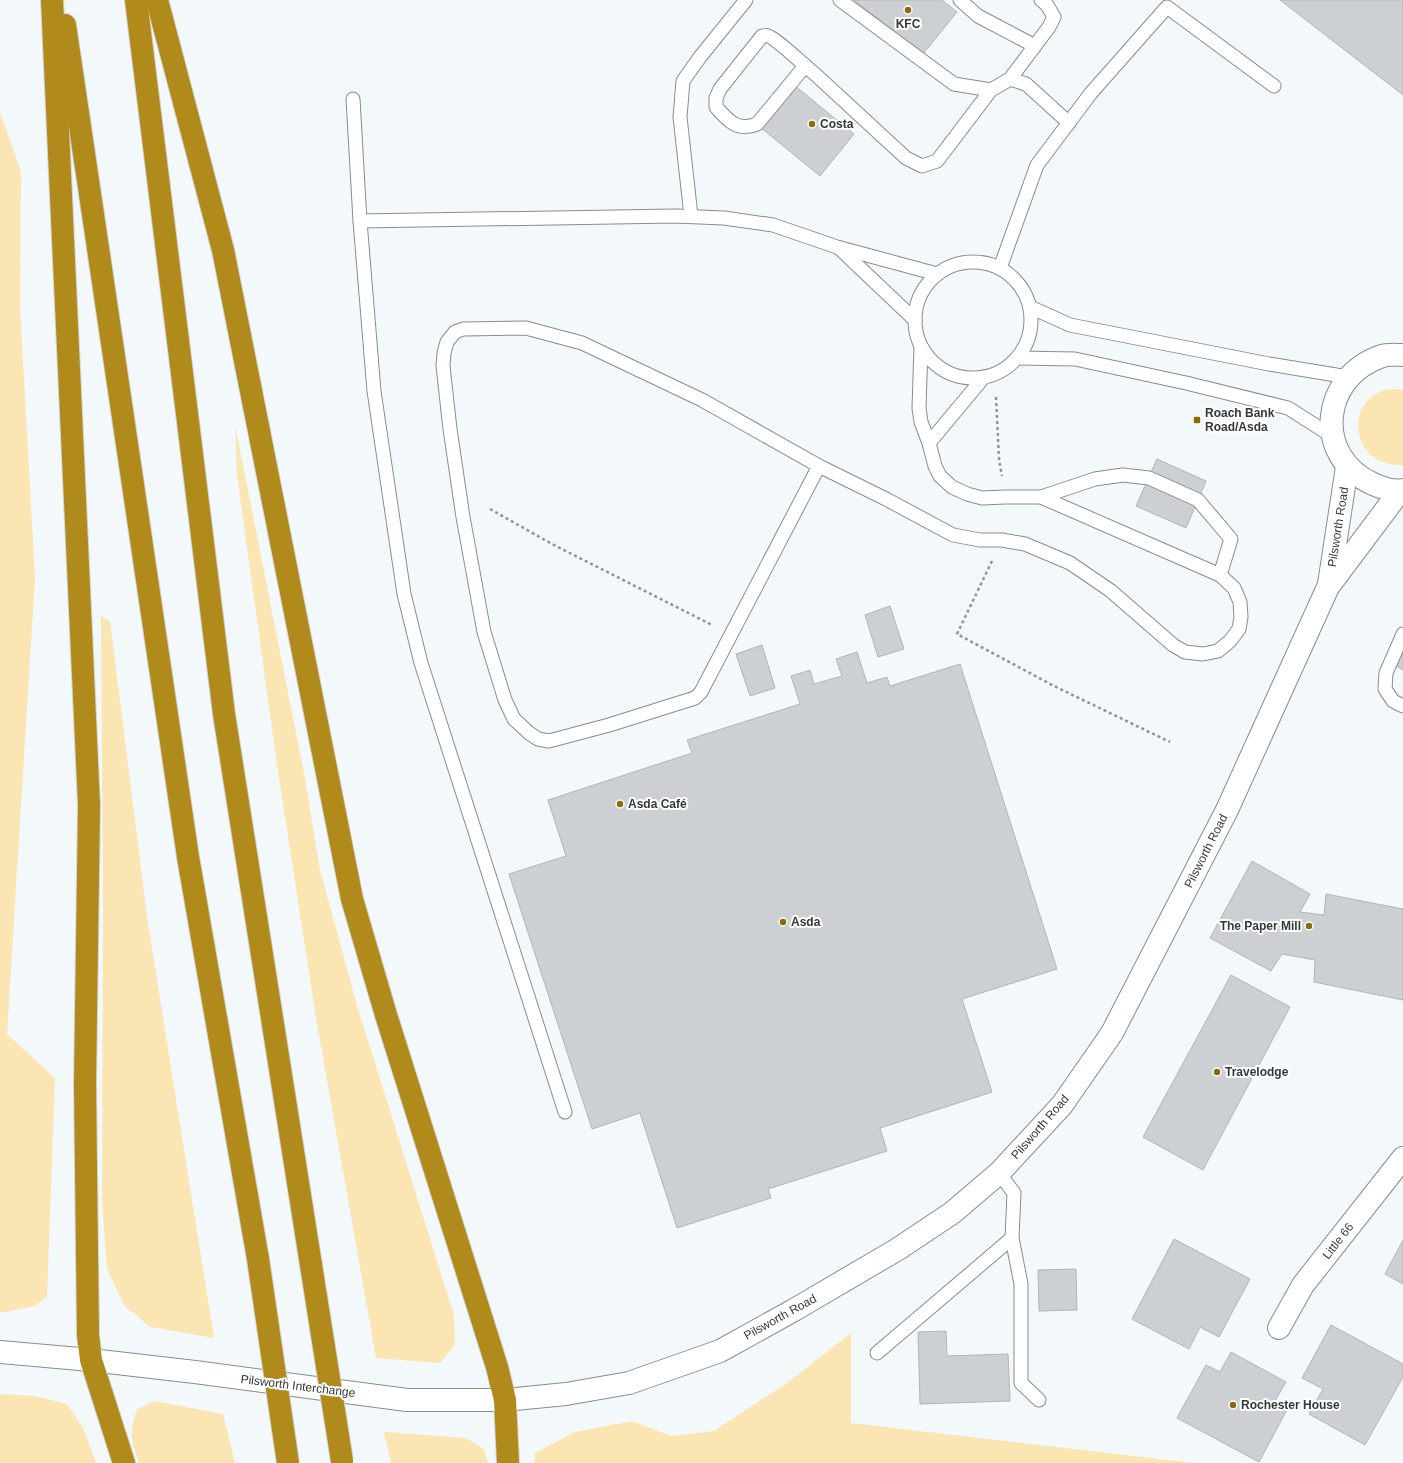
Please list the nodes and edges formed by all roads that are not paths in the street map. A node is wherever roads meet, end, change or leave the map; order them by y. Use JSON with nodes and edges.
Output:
{"nodes":[{"id":1,"x":52,"y":0,"type":"edge"},
{"id":2,"x":62,"y":0,"type":"edge"},
{"id":3,"x":136,"y":0,"type":"edge"},
{"id":4,"x":157,"y":0,"type":"edge"},
{"id":5,"x":746,"y":0,"type":"edge"},
{"id":6,"x":840,"y":0,"type":"edge"},
{"id":7,"x":960,"y":0,"type":"edge"},
{"id":8,"x":1041,"y":0,"type":"edge"},
{"id":9,"x":1162,"y":4,"type":"edge"},
{"id":10,"x":1034,"y":46,"type":"junction"},
{"id":11,"x":805,"y":66,"type":"junction"},
{"id":12,"x":1010,"y":79,"type":"junction"},
{"id":13,"x":1274,"y":86,"type":"dead end"},
{"id":14,"x":991,"y":90,"type":"junction"},
{"id":15,"x":353,"y":99,"type":"dead end"},
{"id":16,"x":1069,"y":123,"type":"junction"},
{"id":17,"x":691,"y":216,"type":"junction"},
{"id":18,"x":360,"y":221,"type":"junction"},
{"id":19,"x":837,"y":247,"type":"junction"},
{"id":20,"x":1000,"y":268,"type":"junction"},
{"id":21,"x":937,"y":274,"type":"junction"},
{"id":22,"x":1030,"y":307,"type":"junction"},
{"id":23,"x":915,"y":320,"type":"junction"},
{"id":24,"x":921,"y":346,"type":"junction"},
{"id":25,"x":1403,"y":355,"type":"edge"},
{"id":26,"x":1018,"y":358,"type":"junction"},
{"id":27,"x":989,"y":375,"type":"junction"},
{"id":28,"x":1348,"y":377,"type":"junction"},
{"id":29,"x":1332,"y":436,"type":"junction"},
{"id":30,"x":929,"y":443,"type":"junction"},
{"id":31,"x":820,"y":466,"type":"junction"},
{"id":32,"x":1347,"y":467,"type":"junction"},
{"id":33,"x":1402,"y":490,"type":"edge"},
{"id":34,"x":1041,"y":497,"type":"junction"},
{"id":35,"x":1220,"y":575,"type":"junction"},
{"id":36,"x":1328,"y":587,"type":"junction"},
{"id":37,"x":1403,"y":634,"type":"edge"},
{"id":38,"x":1403,"y":706,"type":"edge"},
{"id":39,"x":565,"y":1112,"type":"dead end"},
{"id":40,"x":1403,"y":1158,"type":"edge"},
{"id":41,"x":999,"y":1173,"type":"junction"},
{"id":42,"x":1012,"y":1238,"type":"junction"},
{"id":43,"x":1279,"y":1328,"type":"dead end"},
{"id":44,"x":0,"y":1352,"type":"edge"},
{"id":45,"x":877,"y":1353,"type":"dead end"},
{"id":46,"x":91,"y":1360,"type":"junction"},
{"id":47,"x":505,"y":1400,"type":"junction"},
{"id":48,"x":1039,"y":1400,"type":"dead end"},
{"id":49,"x":342,"y":1462,"type":"edge"},
{"id":50,"x":124,"y":1463,"type":"edge"},
{"id":51,"x":288,"y":1463,"type":"edge"},
{"id":52,"x":508,"y":1463,"type":"edge"}],
"edges":[{"from":1,"to":46,"type":"highway"},
{"from":2,"to":51,"type":"highway","bridge":true},
{"from":3,"to":49,"type":"highway","bridge":true},
{"from":4,"to":47,"type":"highway"},
{"from":5,"to":17,"type":"lane"},
{"from":6,"to":14,"type":"lane"},
{"from":7,"to":10,"type":"lane"},
{"from":8,"to":10,"type":"lane"},
{"from":9,"to":13,"type":"lane"},
{"from":9,"to":16,"type":"lane"},
{"from":10,"to":12,"type":"lane"},
{"from":11,"to":11,"type":"lane"},
{"from":11,"to":14,"type":"lane"},
{"from":12,"to":14,"type":"lane"},
{"from":12,"to":16,"type":"lane"},
{"from":15,"to":18,"type":"lane"},
{"from":16,"to":20,"type":"lane"},
{"from":17,"to":18,"type":"lane"},
{"from":17,"to":19,"type":"lane"},
{"from":18,"to":39,"type":"lane"},
{"from":19,"to":21,"type":"lane"},
{"from":19,"to":23,"type":"lane"},
{"from":20,"to":21,"type":"lane"},
{"from":20,"to":22,"type":"lane"},
{"from":21,"to":23,"type":"lane"},
{"from":22,"to":26,"type":"lane"},
{"from":22,"to":28,"type":"lane"},
{"from":23,"to":24,"type":"lane"},
{"from":24,"to":27,"type":"lane"},
{"from":24,"to":30,"type":"lane"},
{"from":25,"to":28,"type":"street"},
{"from":26,"to":27,"type":"lane"},
{"from":26,"to":29,"type":"lane"},
{"from":27,"to":30,"type":"lane"},
{"from":28,"to":29,"type":"street"},
{"from":29,"to":32,"type":"street"},
{"from":30,"to":34,"type":"lane"},
{"from":31,"to":31,"type":"lane"},
{"from":31,"to":35,"type":"lane"},
{"from":32,"to":33,"type":"street"},
{"from":32,"to":36,"type":"street","name":"Pilsworth Road"},
{"from":33,"to":36,"type":"street","name":"Pilsworth Road"},
{"from":34,"to":35,"type":"lane"},
{"from":34,"to":35,"type":"lane"},
{"from":36,"to":41,"type":"street","name":"Pilsworth Road"},
{"from":37,"to":38,"type":"lane"},
{"from":40,"to":43,"type":"street","name":"Little 66"},
{"from":41,"to":42,"type":"lane"},
{"from":41,"to":47,"type":"street","name":"Pilsworth Road"},
{"from":42,"to":45,"type":"lane"},
{"from":42,"to":48,"type":"lane"},
{"from":44,"to":46,"type":"street"},
{"from":46,"to":47,"type":"street","name":"Pilsworth Interchange"},
{"from":46,"to":50,"type":"highway"},
{"from":47,"to":52,"type":"highway"}]}
